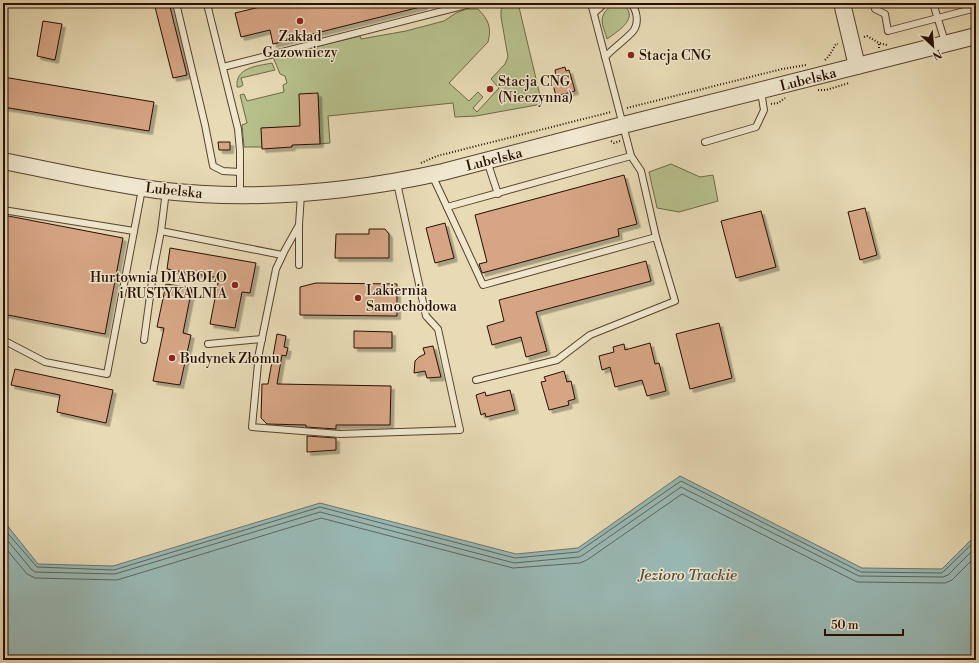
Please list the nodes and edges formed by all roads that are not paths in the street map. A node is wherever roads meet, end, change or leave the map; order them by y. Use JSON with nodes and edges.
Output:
{"nodes":[{"id":1,"x":176,"y":3,"type":"edge"},
{"id":2,"x":474,"y":3,"type":"edge"},
{"id":3,"x":591,"y":3,"type":"edge"},
{"id":4,"x":605,"y":3,"type":"edge"},
{"id":5,"x":630,"y":3,"type":"edge"},
{"id":6,"x":842,"y":3,"type":"edge"},
{"id":7,"x":873,"y":3,"type":"edge"},
{"id":8,"x":934,"y":3,"type":"edge"},
{"id":9,"x":209,"y":5,"type":"edge"},
{"id":10,"x":976,"y":8,"type":"edge"},
{"id":11,"x":594,"y":14,"type":"junction"},
{"id":12,"x":938,"y":18,"type":"junction"},
{"id":13,"x":976,"y":36,"type":"edge"},
{"id":14,"x":945,"y":44,"type":"junction"},
{"id":15,"x":605,"y":57,"type":"junction"},
{"id":16,"x":857,"y":66,"type":"junction"},
{"id":17,"x":223,"y":68,"type":"junction"},
{"id":18,"x":761,"y":90,"type":"junction"},
{"id":19,"x":623,"y":125,"type":"junction"},
{"id":20,"x":705,"y":142,"type":"dead end"},
{"id":21,"x":631,"y":156,"type":"junction"},
{"id":22,"x":3,"y":161,"type":"edge"},
{"id":23,"x":488,"y":161,"type":"junction"},
{"id":24,"x":240,"y":172,"type":"junction"},
{"id":25,"x":432,"y":175,"type":"junction"},
{"id":26,"x":397,"y":182,"type":"junction"},
{"id":27,"x":143,"y":187,"type":"junction"},
{"id":28,"x":166,"y":191,"type":"junction"},
{"id":29,"x":301,"y":194,"type":"junction"},
{"id":30,"x":498,"y":194,"type":"junction"},
{"id":31,"x":240,"y":195,"type":"junction"},
{"id":32,"x":447,"y":207,"type":"junction"},
{"id":33,"x":3,"y":210,"type":"edge"},
{"id":34,"x":299,"y":225,"type":"junction"},
{"id":35,"x":134,"y":230,"type":"junction"},
{"id":36,"x":161,"y":232,"type":"junction"},
{"id":37,"x":656,"y":237,"type":"junction"},
{"id":38,"x":282,"y":255,"type":"junction"},
{"id":39,"x":299,"y":265,"type":"dead end"},
{"id":40,"x":262,"y":339,"type":"junction"},
{"id":41,"x":3,"y":340,"type":"edge"},
{"id":42,"x":144,"y":340,"type":"dead end"},
{"id":43,"x":208,"y":344,"type":"dead end"},
{"id":44,"x":476,"y":380,"type":"dead end"}],
"edges":[{"from":1,"to":24,"type":"lane"},
{"from":2,"to":17,"type":"lane"},
{"from":3,"to":11,"type":"lane"},
{"from":4,"to":11,"type":"lane"},
{"from":5,"to":15,"type":"lane"},
{"from":6,"to":16,"type":"street"},
{"from":7,"to":12,"type":"lane"},
{"from":8,"to":12,"type":"lane"},
{"from":9,"to":17,"type":"lane"},
{"from":10,"to":12,"type":"lane"},
{"from":11,"to":15,"type":"lane"},
{"from":12,"to":14,"type":"lane"},
{"from":13,"to":14,"type":"street","name":"Lubelska"},
{"from":14,"to":16,"type":"street","name":"Lubelska"},
{"from":15,"to":19,"type":"lane"},
{"from":16,"to":18,"type":"street","name":"Lubelska"},
{"from":17,"to":24,"type":"lane"},
{"from":18,"to":19,"type":"street","name":"Lubelska"},
{"from":18,"to":20,"type":"lane"},
{"from":19,"to":21,"type":"lane"},
{"from":19,"to":23,"type":"street","name":"Lubelska"},
{"from":21,"to":30,"type":"lane"},
{"from":21,"to":37,"type":"lane"},
{"from":22,"to":27,"type":"street","name":"Lubelska"},
{"from":23,"to":25,"type":"street","name":"Lubelska"},
{"from":23,"to":30,"type":"lane"},
{"from":24,"to":31,"type":"lane"},
{"from":25,"to":26,"type":"street","name":"Lubelska"},
{"from":25,"to":32,"type":"lane"},
{"from":26,"to":29,"type":"street","name":"Lubelska"},
{"from":26,"to":40,"type":"lane"},
{"from":27,"to":28,"type":"street","name":"Lubelska"},
{"from":27,"to":35,"type":"lane"},
{"from":28,"to":31,"type":"street","name":"Lubelska"},
{"from":28,"to":36,"type":"lane"},
{"from":29,"to":31,"type":"street","name":"Lubelska"},
{"from":29,"to":34,"type":"lane"},
{"from":30,"to":32,"type":"lane"},
{"from":32,"to":37,"type":"lane"},
{"from":33,"to":35,"type":"lane"},
{"from":34,"to":38,"type":"lane"},
{"from":34,"to":39,"type":"lane"},
{"from":35,"to":41,"type":"lane"},
{"from":36,"to":38,"type":"lane"},
{"from":36,"to":42,"type":"lane"},
{"from":37,"to":44,"type":"lane"},
{"from":38,"to":40,"type":"lane"},
{"from":40,"to":43,"type":"lane"}]}
